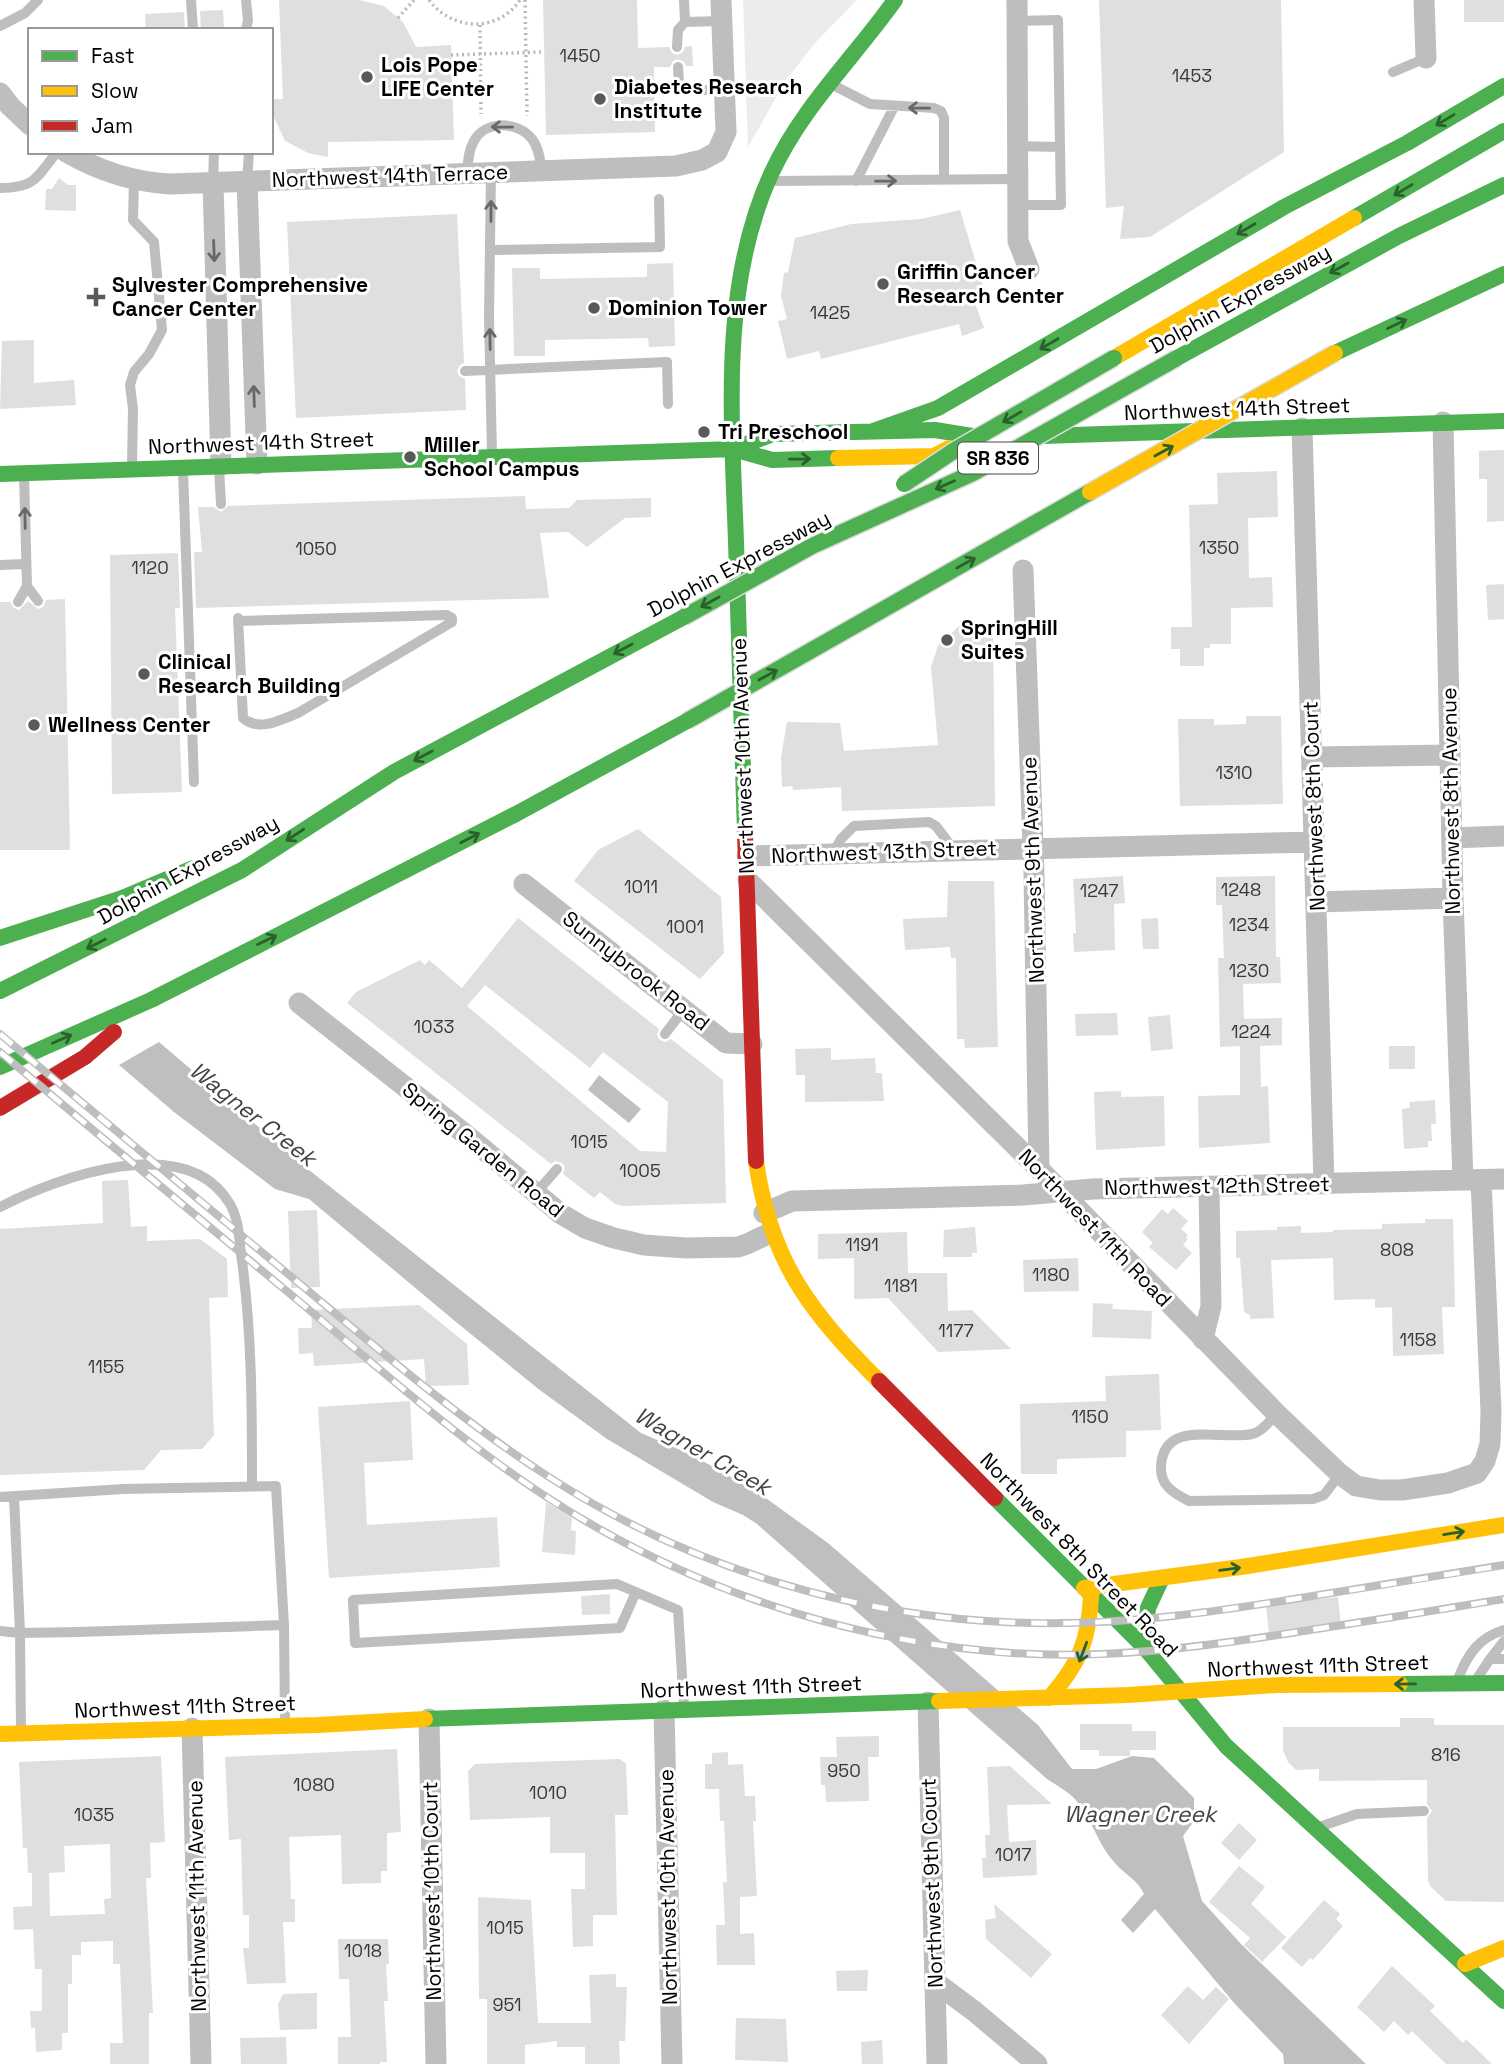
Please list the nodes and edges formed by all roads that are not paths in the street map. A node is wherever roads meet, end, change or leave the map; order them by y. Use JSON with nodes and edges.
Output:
{"nodes":[{"id":1,"x":38,"y":0,"type":"edge"},
{"id":2,"x":191,"y":0,"type":"edge"},
{"id":3,"x":246,"y":0,"type":"edge"},
{"id":4,"x":684,"y":0,"type":"edge"},
{"id":5,"x":895,"y":0,"type":"edge"},
{"id":6,"x":1003,"y":0,"type":"edge"},
{"id":7,"x":1424,"y":0,"type":"edge"},
{"id":8,"x":722,"y":10,"type":"edge"},
{"id":9,"x":1016,"y":10,"type":"edge"},
{"id":10,"x":685,"y":22,"type":"junction"},
{"id":11,"x":0,"y":26,"type":"edge"},
{"id":12,"x":193,"y":28,"type":"edge"},
{"id":13,"x":246,"y":28,"type":"edge"},
{"id":14,"x":677,"y":47,"type":"dead end"},
{"id":15,"x":1426,"y":58,"type":"joint"},
{"id":16,"x":678,"y":66,"type":"dead end"},
{"id":17,"x":1392,"y":72,"type":"dead end"},
{"id":18,"x":829,"y":83,"type":"junction"},
{"id":19,"x":1504,"y":86,"type":"edge"},
{"id":20,"x":724,"y":90,"type":"junction"},
{"id":21,"x":0,"y":93,"type":"edge"},
{"id":22,"x":894,"y":107,"type":"junction"},
{"id":23,"x":28,"y":123,"type":"edge"},
{"id":24,"x":1504,"y":131,"type":"edge"},
{"id":25,"x":1016,"y":146,"type":"junction"},
{"id":26,"x":1060,"y":147,"type":"junction"},
{"id":27,"x":55,"y":154,"type":"edge"},
{"id":28,"x":70,"y":154,"type":"edge"},
{"id":29,"x":214,"y":154,"type":"edge"},
{"id":30,"x":249,"y":154,"type":"edge"},
{"id":31,"x":542,"y":171,"type":"junction"},
{"id":32,"x":491,"y":173,"type":"junction"},
{"id":33,"x":467,"y":174,"type":"junction"},
{"id":34,"x":1017,"y":179,"type":"junction"},
{"id":35,"x":134,"y":180,"type":"junction"},
{"id":36,"x":944,"y":180,"type":"junction"},
{"id":37,"x":247,"y":181,"type":"junction"},
{"id":38,"x":769,"y":181,"type":"junction"},
{"id":39,"x":856,"y":181,"type":"junction"},
{"id":40,"x":213,"y":183,"type":"junction"},
{"id":41,"x":1504,"y":185,"type":"edge"},
{"id":42,"x":0,"y":188,"type":"edge"},
{"id":43,"x":659,"y":199,"type":"dead end"},
{"id":44,"x":1427,"y":204,"type":"dead end"},
{"id":45,"x":1017,"y":205,"type":"junction"},
{"id":46,"x":1399,"y":236,"type":"junction"},
{"id":47,"x":491,"y":250,"type":"junction"},
{"id":48,"x":1029,"y":269,"type":"dead end"},
{"id":49,"x":1504,"y":274,"type":"edge"},
{"id":50,"x":490,"y":369,"type":"junction"},
{"id":51,"x":465,"y":371,"type":"dead end"},
{"id":52,"x":668,"y":404,"type":"dead end"},
{"id":53,"x":1504,"y":421,"type":"edge"},
{"id":54,"x":1443,"y":422,"type":"junction"},
{"id":55,"x":1302,"y":428,"type":"junction"},
{"id":56,"x":873,"y":431,"type":"junction"},
{"id":57,"x":971,"y":437,"type":"junction"},
{"id":58,"x":733,"y":449,"type":"junction"},
{"id":59,"x":492,"y":456,"type":"junction"},
{"id":60,"x":257,"y":464,"type":"junction"},
{"id":61,"x":219,"y":465,"type":"junction"},
{"id":62,"x":183,"y":467,"type":"junction"},
{"id":63,"x":132,"y":468,"type":"junction"},
{"id":64,"x":24,"y":473,"type":"junction"},
{"id":65,"x":0,"y":474,"type":"edge"},
{"id":66,"x":221,"y":505,"type":"dead end"},
{"id":67,"x":812,"y":545,"type":"junction"},
{"id":68,"x":26,"y":564,"type":"junction"},
{"id":69,"x":0,"y":565,"type":"edge"},
{"id":70,"x":1023,"y":570,"type":"dead end"},
{"id":71,"x":27,"y":586,"type":"junction"},
{"id":72,"x":38,"y":601,"type":"dead end"},
{"id":73,"x":18,"y":602,"type":"dead end"},
{"id":74,"x":238,"y":620,"type":"joint"},
{"id":75,"x":1450,"y":755,"type":"junction"},
{"id":76,"x":1313,"y":757,"type":"junction"},
{"id":77,"x":394,"y":772,"type":"junction"},
{"id":78,"x":194,"y":782,"type":"dead end"},
{"id":79,"x":282,"y":825,"type":"dead end"},
{"id":80,"x":1504,"y":836,"type":"edge"},
{"id":81,"x":1452,"y":838,"type":"junction"},
{"id":82,"x":1315,"y":842,"type":"junction"},
{"id":83,"x":1033,"y":847,"type":"junction"},
{"id":84,"x":747,"y":856,"type":"junction"},
{"id":85,"x":209,"y":860,"type":"dead end"},
{"id":86,"x":748,"y":881,"type":"junction"},
{"id":87,"x":524,"y":884,"type":"dead end"},
{"id":88,"x":1453,"y":898,"type":"junction"},
{"id":89,"x":1317,"y":902,"type":"junction"},
{"id":90,"x":0,"y":938,"type":"edge"},
{"id":91,"x":0,"y":991,"type":"edge"},
{"id":92,"x":150,"y":999,"type":"junction"},
{"id":93,"x":299,"y":1003,"type":"dead end"},
{"id":94,"x":684,"y":1009,"type":"junction"},
{"id":95,"x":665,"y":1034,"type":"dead end"},
{"id":96,"x":752,"y":1044,"type":"junction"},
{"id":97,"x":0,"y":1067,"type":"edge"},
{"id":98,"x":0,"y":1108,"type":"edge"},
{"id":99,"x":556,"y":1168,"type":"dead end"},
{"id":100,"x":1039,"y":1169,"type":"junction"},
{"id":101,"x":1504,"y":1179,"type":"edge"},
{"id":102,"x":1472,"y":1180,"type":"junction"},
{"id":103,"x":1324,"y":1184,"type":"junction"},
{"id":104,"x":1209,"y":1187,"type":"junction"},
{"id":105,"x":1062,"y":1192,"type":"junction"},
{"id":106,"x":536,"y":1193,"type":"junction"},
{"id":107,"x":0,"y":1207,"type":"edge"},
{"id":108,"x":767,"y":1223,"type":"junction"},
{"id":109,"x":1203,"y":1339,"type":"junction"},
{"id":110,"x":1277,"y":1414,"type":"junction"},
{"id":111,"x":1477,"y":1473,"type":"joint"},
{"id":112,"x":1340,"y":1474,"type":"junction"},
{"id":113,"x":252,"y":1485,"type":"junction"},
{"id":114,"x":0,"y":1497,"type":"edge"},
{"id":115,"x":14,"y":1497,"type":"junction"},
{"id":116,"x":1504,"y":1525,"type":"edge"},
{"id":117,"x":1162,"y":1578,"type":"junction"},
{"id":118,"x":636,"y":1592,"type":"junction"},
{"id":119,"x":1087,"y":1592,"type":"junction"},
{"id":120,"x":284,"y":1625,"type":"junction"},
{"id":121,"x":1504,"y":1630,"type":"edge"},
{"id":122,"x":0,"y":1631,"type":"edge"},
{"id":123,"x":20,"y":1633,"type":"junction"},
{"id":124,"x":1504,"y":1642,"type":"edge"},
{"id":125,"x":1143,"y":1647,"type":"junction"},
{"id":126,"x":1490,"y":1660,"type":"junction"},
{"id":127,"x":1504,"y":1660,"type":"edge"},
{"id":128,"x":1504,"y":1682,"type":"edge"},
{"id":129,"x":1456,"y":1683,"type":"junction"},
{"id":130,"x":1474,"y":1683,"type":"junction"},
{"id":131,"x":1179,"y":1692,"type":"junction"},
{"id":132,"x":1049,"y":1698,"type":"junction"},
{"id":133,"x":937,"y":1702,"type":"junction"},
{"id":134,"x":674,"y":1710,"type":"junction"},
{"id":135,"x":429,"y":1719,"type":"junction"},
{"id":136,"x":285,"y":1726,"type":"junction"},
{"id":137,"x":192,"y":1728,"type":"junction"},
{"id":138,"x":21,"y":1733,"type":"junction"},
{"id":139,"x":0,"y":1734,"type":"edge"},
{"id":140,"x":1424,"y":1811,"type":"dead end"},
{"id":141,"x":1314,"y":1829,"type":"junction"},
{"id":142,"x":1504,"y":1948,"type":"edge"},
{"id":143,"x":1465,"y":1964,"type":"junction"},
{"id":144,"x":935,"y":1982,"type":"junction"},
{"id":145,"x":1504,"y":2001,"type":"edge"},
{"id":146,"x":201,"y":2064,"type":"edge"},
{"id":147,"x":436,"y":2064,"type":"edge"},
{"id":148,"x":672,"y":2064,"type":"edge"},
{"id":149,"x":937,"y":2064,"type":"edge"},
{"id":150,"x":1037,"y":2064,"type":"edge"}],
"edges":[{"from":1,"to":11,"type":"lane"},
{"from":2,"to":12,"type":"lane"},
{"from":3,"to":13,"type":"lane"},
{"from":4,"to":10,"type":"lane"},
{"from":5,"to":18,"type":"main road"},
{"from":6,"to":9,"type":"street"},
{"from":7,"to":15,"type":"street"},
{"from":8,"to":10,"type":"lane"},
{"from":8,"to":20,"type":"street"},
{"from":9,"to":25,"type":"street"},
{"from":9,"to":26,"type":"lane"},
{"from":10,"to":14,"type":"lane"},
{"from":15,"to":17,"type":"lane"},
{"from":16,"to":20,"type":"lane"},
{"from":18,"to":22,"type":"lane"},
{"from":18,"to":38,"type":"main road"},
{"from":19,"to":56,"type":"main road","one_way":true},
{"from":20,"to":31,"type":"street","name":"Northwest 14th Terrace"},
{"from":21,"to":23,"type":"street"},
{"from":36,"to":22,"type":"lane","one_way":true},
{"from":22,"to":39,"type":"lane"},
{"from":24,"to":67,"type":"main road","one_way":true,"bridge":true},
{"from":25,"to":26,"type":"lane"},
{"from":25,"to":34,"type":"street"},
{"from":26,"to":45,"type":"lane"},
{"from":27,"to":42,"type":"lane"},
{"from":28,"to":35,"type":"street","name":"Northwest 14th Terrace"},
{"from":29,"to":40,"type":"lane"},
{"from":30,"to":37,"type":"lane"},
{"from":31,"to":32,"type":"street","name":"Northwest 14th Terrace"},
{"from":31,"to":33,"type":"lane","one_way":true},
{"from":32,"to":33,"type":"street","name":"Northwest 14th Terrace"},
{"from":47,"to":32,"type":"lane","one_way":true},
{"from":33,"to":37,"type":"street","name":"Northwest 14th Terrace"},
{"from":34,"to":36,"type":"lane"},
{"from":34,"to":45,"type":"street"},
{"from":35,"to":40,"type":"street","name":"Northwest 14th Terrace"},
{"from":35,"to":63,"type":"lane"},
{"from":39,"to":36,"type":"lane","one_way":true},
{"from":37,"to":40,"type":"street","name":"Northwest 14th Terrace"},
{"from":60,"to":37,"type":"street","one_way":true},
{"from":38,"to":39,"type":"lane"},
{"from":38,"to":58,"type":"main road","name":"Northwest 10th Avenue"},
{"from":40,"to":61,"type":"street","one_way":true},
{"from":41,"to":46,"type":"main road","name":"Dolphin Expressway","number":"SR 836"},
{"from":43,"to":47,"type":"lane"},
{"from":44,"to":46,"type":"main road"},
{"from":45,"to":48,"type":"street"},
{"from":46,"to":67,"type":"main road","name":"Dolphin Expressway","number":"SR 836","one_way":true,"bridge":true},
{"from":50,"to":47,"type":"lane","one_way":true},
{"from":92,"to":49,"type":"main road","one_way":true,"bridge":true},
{"from":50,"to":51,"type":"lane"},
{"from":50,"to":52,"type":"lane"},
{"from":50,"to":59,"type":"lane"},
{"from":53,"to":54,"type":"main road","name":"Northwest 14th Street"},
{"from":54,"to":55,"type":"main road","name":"Northwest 14th Street"},
{"from":54,"to":75,"type":"street","name":"Northwest 8th Avenue"},
{"from":55,"to":57,"type":"main road","name":"Northwest 14th Street"},
{"from":55,"to":76,"type":"street","name":"Northwest 8th Court"},
{"from":56,"to":57,"type":"main road","name":"Northwest 14th Street"},
{"from":56,"to":58,"type":"main road","name":"Northwest 14th Street"},
{"from":58,"to":57,"type":"main road","name":"Northwest 14th Street","one_way":true},
{"from":58,"to":59,"type":"main road","name":"Northwest 14th Street"},
{"from":58,"to":84,"type":"main road","name":"Northwest 10th Avenue"},
{"from":59,"to":60,"type":"main road","name":"Northwest 14th Street"},
{"from":60,"to":61,"type":"main road","name":"Northwest 14th Street"},
{"from":61,"to":62,"type":"main road","name":"Northwest 14th Street"},
{"from":61,"to":66,"type":"lane"},
{"from":62,"to":63,"type":"main road","name":"Northwest 14th Street"},
{"from":62,"to":78,"type":"lane"},
{"from":63,"to":64,"type":"main road","name":"Northwest 14th Street"},
{"from":64,"to":65,"type":"main road","name":"Northwest 14th Street"},
{"from":68,"to":64,"type":"lane","one_way":true},
{"from":67,"to":77,"type":"main road","name":"Dolphin Expressway","number":"SR 836","one_way":true,"bridge":true},
{"from":68,"to":69,"type":"lane"},
{"from":68,"to":71,"type":"lane"},
{"from":70,"to":83,"type":"street","name":"Northwest 9th Avenue"},
{"from":71,"to":72,"type":"lane"},
{"from":71,"to":73,"type":"lane"},
{"from":74,"to":74,"type":"lane"},
{"from":75,"to":76,"type":"street"},
{"from":75,"to":81,"type":"street","name":"Northwest 8th Avenue"},
{"from":76,"to":82,"type":"street","name":"Northwest 8th Court"},
{"from":77,"to":79,"type":"main road"},
{"from":77,"to":91,"type":"main road","name":"Dolphin Expressway","one_way":true},
{"from":80,"to":81,"type":"street"},
{"from":81,"to":88,"type":"street","name":"Northwest 8th Avenue"},
{"from":82,"to":83,"type":"street","name":"Northwest 13th Street"},
{"from":82,"to":89,"type":"street","name":"Northwest 8th Court"},
{"from":83,"to":84,"type":"street","name":"Northwest 13th Street"},
{"from":83,"to":100,"type":"street","name":"Northwest 9th Avenue"},
{"from":84,"to":86,"type":"main road","name":"Northwest 10th Avenue"},
{"from":85,"to":90,"type":"main road"},
{"from":86,"to":96,"type":"main road","name":"Northwest 10th Avenue"},
{"from":86,"to":100,"type":"street","name":"Northwest 11th Road"},
{"from":87,"to":94,"type":"street","name":"Sunnybrook Road"},
{"from":88,"to":89,"type":"street"},
{"from":88,"to":102,"type":"street","name":"Northwest 8th Avenue"},
{"from":89,"to":103,"type":"street","name":"Northwest 8th Court"},
{"from":97,"to":92,"type":"main road","one_way":true},
{"from":92,"to":98,"type":"main road"},
{"from":93,"to":106,"type":"street","name":"Spring Garden Road"},
{"from":94,"to":95,"type":"lane"},
{"from":94,"to":96,"type":"street","name":"Sunnybrook Road"},
{"from":96,"to":108,"type":"main road","name":"Northwest 10th Avenue"},
{"from":99,"to":106,"type":"lane"},
{"from":100,"to":105,"type":"street","name":"Northwest 11th Road"},
{"from":101,"to":102,"type":"street","name":"Northwest 12th Street"},
{"from":102,"to":103,"type":"street","name":"Northwest 12th Street"},
{"from":102,"to":111,"type":"street","name":"Northwest 8th Avenue"},
{"from":103,"to":104,"type":"street","name":"Northwest 12th Street"},
{"from":104,"to":105,"type":"street","name":"Northwest 12th Street"},
{"from":104,"to":109,"type":"street"},
{"from":105,"to":108,"type":"street","name":"Northwest 12th Street"},
{"from":105,"to":109,"type":"street","name":"Northwest 11th Road"},
{"from":106,"to":108,"type":"street","name":"Spring Garden Road"},
{"from":107,"to":113,"type":"lane"},
{"from":108,"to":119,"type":"main road","name":"Northwest 8th Street Road"},
{"from":109,"to":110,"type":"street","name":"Northwest 11th Road"},
{"from":110,"to":112,"type":"street","name":"Northwest 11th Road"},
{"from":110,"to":112,"type":"lane"},
{"from":111,"to":112,"type":"street","name":"Northwest 11th Road"},
{"from":113,"to":115,"type":"lane"},
{"from":113,"to":120,"type":"lane"},
{"from":114,"to":115,"type":"lane"},
{"from":115,"to":123,"type":"lane"},
{"from":117,"to":116,"type":"main road","one_way":true},
{"from":117,"to":119,"type":"main road"},
{"from":117,"to":125,"type":"main road"},
{"from":118,"to":118,"type":"lane"},
{"from":118,"to":134,"type":"lane"},
{"from":119,"to":125,"type":"main road","name":"Northwest 8th Street Road"},
{"from":119,"to":132,"type":"main road","one_way":true},
{"from":120,"to":123,"type":"lane"},
{"from":120,"to":136,"type":"lane"},
{"from":121,"to":129,"type":"lane"},
{"from":122,"to":123,"type":"lane"},
{"from":123,"to":138,"type":"lane"},
{"from":124,"to":126,"type":"lane"},
{"from":125,"to":131,"type":"main road","name":"Northwest 8th Street Road"},
{"from":126,"to":127,"type":"lane"},
{"from":126,"to":130,"type":"lane"},
{"from":128,"to":130,"type":"main road","name":"Northwest 11th Street"},
{"from":129,"to":130,"type":"main road","name":"Northwest 11th Street"},
{"from":129,"to":131,"type":"main road","name":"Northwest 11th Street","one_way":true},
{"from":131,"to":132,"type":"main road","name":"Northwest 11th Street"},
{"from":131,"to":141,"type":"main road","name":"Northwest 8th Street Road"},
{"from":132,"to":133,"type":"main road","name":"Northwest 11th Street"},
{"from":133,"to":134,"type":"main road","name":"Northwest 11th Street"},
{"from":133,"to":144,"type":"street","name":"Northwest 9th Court"},
{"from":134,"to":135,"type":"main road","name":"Northwest 11th Street"},
{"from":134,"to":148,"type":"street","name":"Northwest 10th Avenue"},
{"from":135,"to":136,"type":"main road","name":"Northwest 11th Street"},
{"from":135,"to":147,"type":"street","name":"Northwest 10th Court"},
{"from":136,"to":137,"type":"main road","name":"Northwest 11th Street"},
{"from":137,"to":138,"type":"main road","name":"Northwest 11th Street"},
{"from":137,"to":146,"type":"street","name":"Northwest 11th Avenue"},
{"from":138,"to":139,"type":"main road","name":"Northwest 11th Street"},
{"from":140,"to":141,"type":"lane"},
{"from":141,"to":143,"type":"main road","name":"Northwest 8th Street Road"},
{"from":142,"to":143,"type":"main road"},
{"from":143,"to":145,"type":"main road","name":"Northwest 8th Street Road"},
{"from":144,"to":149,"type":"street","name":"Northwest 9th Court"},
{"from":144,"to":150,"type":"street"}]}
